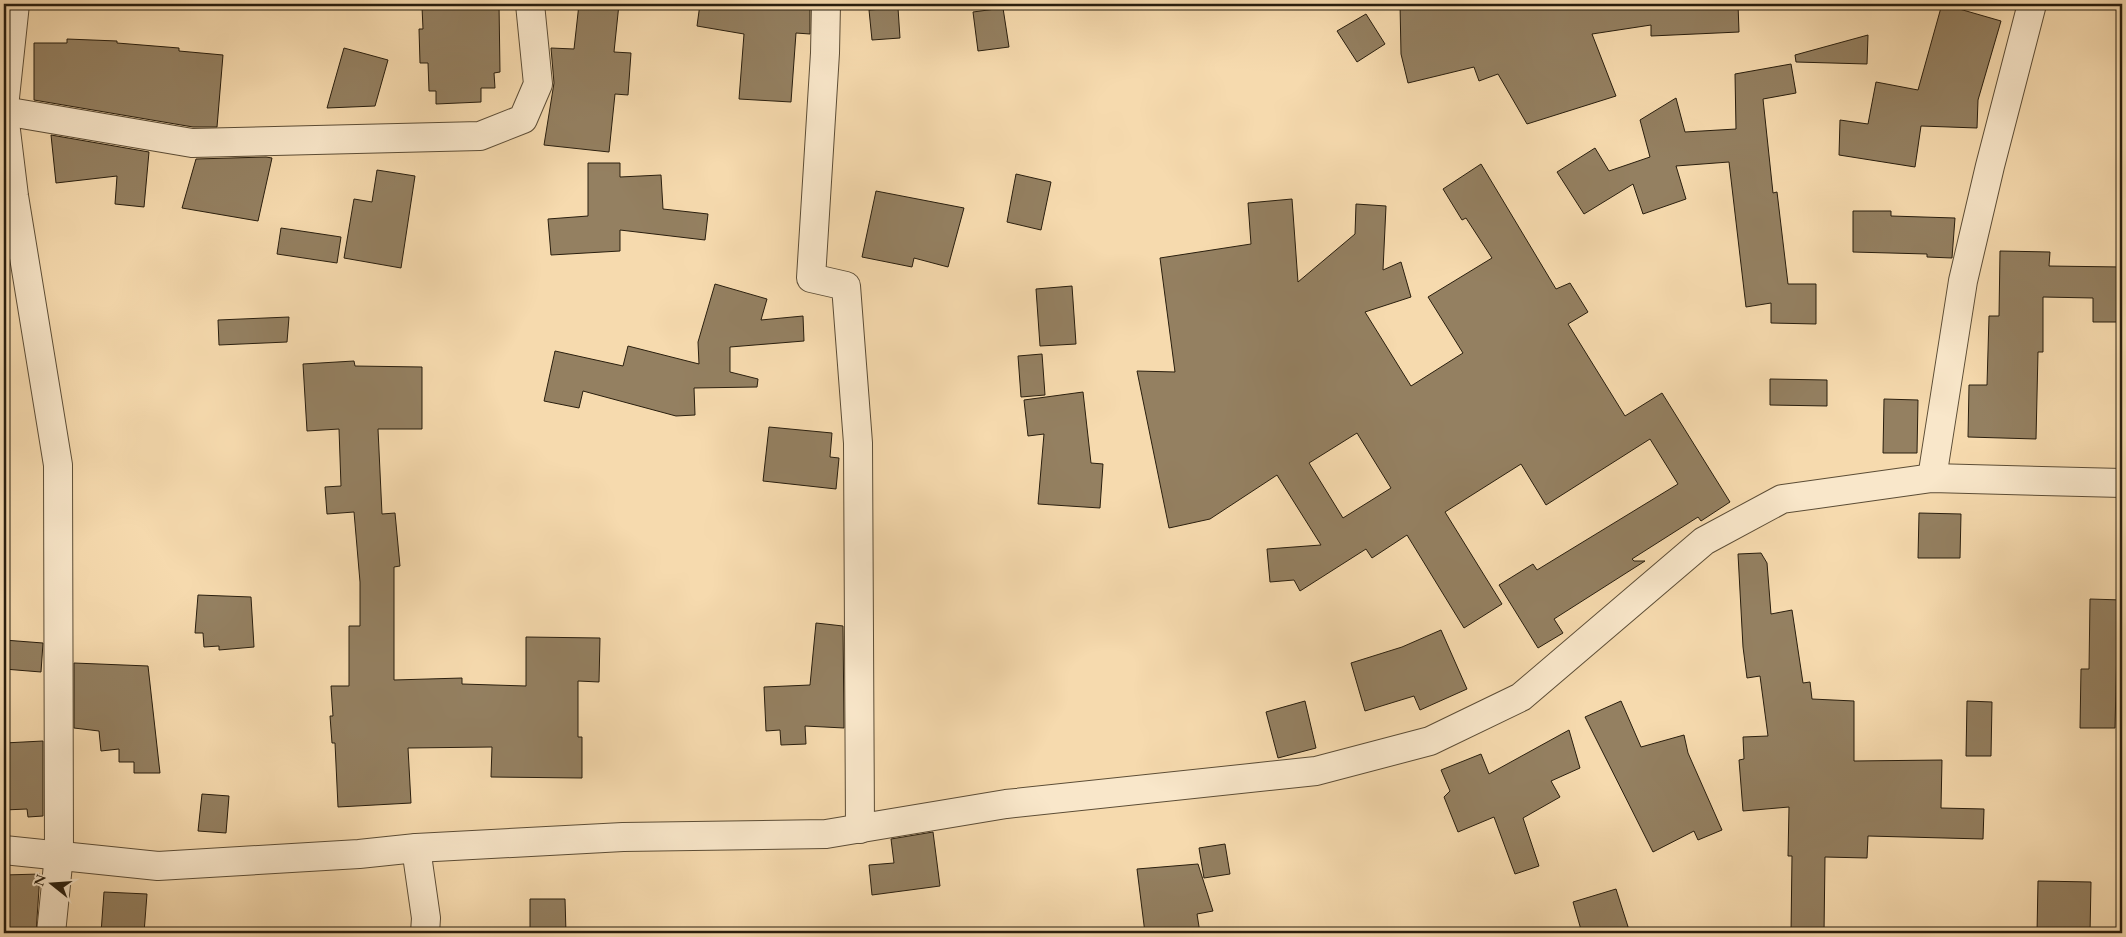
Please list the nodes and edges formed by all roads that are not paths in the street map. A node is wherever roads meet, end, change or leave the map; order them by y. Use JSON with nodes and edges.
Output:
{"nodes":[{"id":1,"x":15,"y":4,"type":"edge"},
{"id":2,"x":530,"y":4,"type":"edge"},
{"id":3,"x":826,"y":4,"type":"edge"},
{"id":4,"x":2032,"y":4,"type":"edge"},
{"id":5,"x":4,"y":111,"type":"edge"},
{"id":6,"x":13,"y":240,"type":"edge"},
{"id":7,"x":1932,"y":478,"type":"junction"},
{"id":8,"x":2122,"y":483,"type":"edge"},
{"id":9,"x":860,"y":829,"type":"junction"},
{"id":10,"x":416,"y":848,"type":"junction"},
{"id":11,"x":4,"y":850,"type":"edge"},
{"id":12,"x":59,"y":856,"type":"junction"},
{"id":13,"x":51,"y":933,"type":"edge"},
{"id":14,"x":425,"y":933,"type":"edge"}],
"edges":[{"from":1,"to":5,"type":"street"},
{"from":2,"to":5,"type":"street"},
{"from":3,"to":9,"type":"street"},
{"from":4,"to":7,"type":"street"},
{"from":5,"to":6,"type":"street"},
{"from":6,"to":12,"type":"street"},
{"from":7,"to":8,"type":"street"},
{"from":7,"to":9,"type":"street"},
{"from":9,"to":10,"type":"street"},
{"from":10,"to":12,"type":"street"},
{"from":10,"to":14,"type":"street"},
{"from":11,"to":12,"type":"street"},
{"from":12,"to":13,"type":"street"}]}
